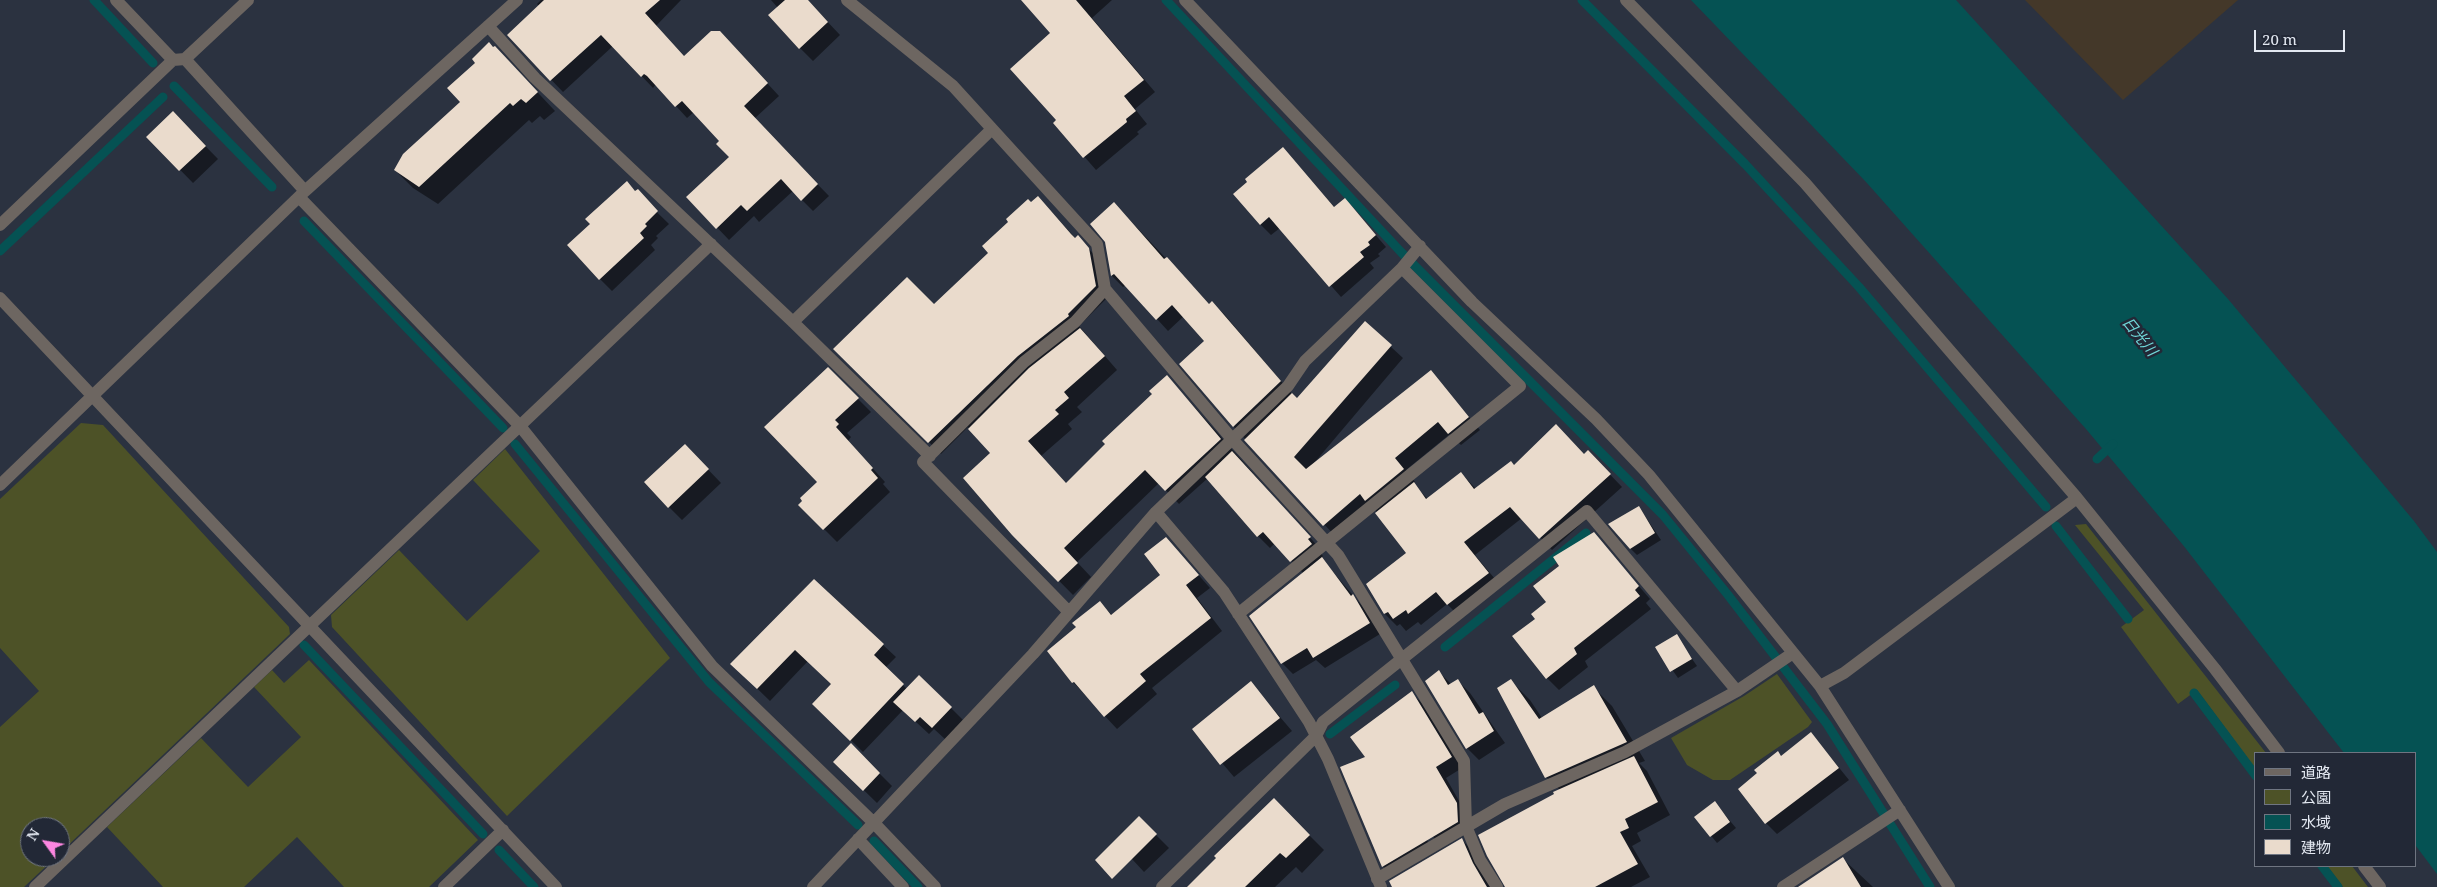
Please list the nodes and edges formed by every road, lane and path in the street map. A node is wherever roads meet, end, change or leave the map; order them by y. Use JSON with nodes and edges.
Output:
{"nodes":[{"id":1,"x":116,"y":0,"type":"edge"},
{"id":2,"x":248,"y":0,"type":"edge"},
{"id":3,"x":517,"y":0,"type":"edge"},
{"id":4,"x":847,"y":0,"type":"edge"},
{"id":5,"x":1185,"y":0,"type":"edge"},
{"id":6,"x":1626,"y":0,"type":"edge"},
{"id":7,"x":488,"y":26,"type":"junction"},
{"id":8,"x":179,"y":59,"type":"junction"},
{"id":9,"x":992,"y":129,"type":"junction"},
{"id":10,"x":302,"y":194,"type":"junction"},
{"id":11,"x":0,"y":225,"type":"edge"},
{"id":12,"x":711,"y":244,"type":"junction"},
{"id":13,"x":1417,"y":250,"type":"junction"},
{"id":14,"x":1403,"y":266,"type":"junction"},
{"id":15,"x":1106,"y":290,"type":"junction"},
{"id":16,"x":0,"y":298,"type":"edge"},
{"id":17,"x":793,"y":322,"type":"junction"},
{"id":18,"x":93,"y":397,"type":"junction"},
{"id":19,"x":520,"y":426,"type":"junction"},
{"id":20,"x":1232,"y":439,"type":"junction"},
{"id":21,"x":930,"y":456,"type":"junction"},
{"id":22,"x":0,"y":485,"type":"edge"},
{"id":23,"x":2077,"y":498,"type":"junction"},
{"id":24,"x":1156,"y":512,"type":"junction"},
{"id":25,"x":1327,"y":543,"type":"junction"},
{"id":26,"x":1069,"y":612,"type":"junction"},
{"id":27,"x":1238,"y":614,"type":"junction"},
{"id":28,"x":310,"y":625,"type":"junction"},
{"id":29,"x":1790,"y":655,"type":"junction"},
{"id":30,"x":1401,"y":659,"type":"junction"},
{"id":31,"x":1820,"y":686,"type":"junction"},
{"id":32,"x":1737,"y":692,"type":"junction"},
{"id":33,"x":1316,"y":736,"type":"junction"},
{"id":34,"x":2277,"y":752,"type":"edge"},
{"id":35,"x":1896,"y":813,"type":"junction"},
{"id":36,"x":874,"y":823,"type":"junction"},
{"id":37,"x":1466,"y":826,"type":"junction"},
{"id":38,"x":503,"y":830,"type":"junction"},
{"id":39,"x":858,"y":839,"type":"junction"},
{"id":40,"x":2365,"y":867,"type":"edge"},
{"id":41,"x":1379,"y":883,"type":"edge"},
{"id":42,"x":35,"y":887,"type":"edge"},
{"id":43,"x":444,"y":887,"type":"edge"},
{"id":44,"x":556,"y":887,"type":"edge"},
{"id":45,"x":813,"y":887,"type":"edge"},
{"id":46,"x":903,"y":887,"type":"edge"},
{"id":47,"x":935,"y":887,"type":"edge"},
{"id":48,"x":1162,"y":887,"type":"edge"},
{"id":49,"x":1497,"y":887,"type":"edge"},
{"id":50,"x":1783,"y":887,"type":"edge"},
{"id":51,"x":1949,"y":887,"type":"edge"},
{"id":52,"x":2380,"y":887,"type":"edge"}],
"edges":[{"from":1,"to":8,"type":"street"},
{"from":2,"to":8,"type":"street"},
{"from":3,"to":7,"type":"street"},
{"from":4,"to":9,"type":"street"},
{"from":5,"to":13,"type":"street"},
{"from":6,"to":23,"type":"street"},
{"from":7,"to":10,"type":"street"},
{"from":7,"to":12,"type":"street"},
{"from":8,"to":10,"type":"street"},
{"from":8,"to":11,"type":"street"},
{"from":9,"to":15,"type":"street"},
{"from":9,"to":17,"type":"street"},
{"from":10,"to":18,"type":"street"},
{"from":10,"to":19,"type":"street"},
{"from":12,"to":17,"type":"street"},
{"from":12,"to":19,"type":"street"},
{"from":13,"to":14,"type":"street"},
{"from":13,"to":29,"type":"street"},
{"from":14,"to":20,"type":"street"},
{"from":14,"to":25,"type":"street"},
{"from":15,"to":20,"type":"street"},
{"from":15,"to":21,"type":"street"},
{"from":16,"to":18,"type":"street"},
{"from":17,"to":21,"type":"street"},
{"from":18,"to":22,"type":"street"},
{"from":18,"to":28,"type":"street"},
{"from":19,"to":28,"type":"street"},
{"from":19,"to":36,"type":"street"},
{"from":20,"to":24,"type":"street"},
{"from":20,"to":25,"type":"street"},
{"from":21,"to":26,"type":"street"},
{"from":23,"to":31,"type":"street"},
{"from":23,"to":34,"type":"street"},
{"from":24,"to":26,"type":"street"},
{"from":24,"to":27,"type":"street"},
{"from":25,"to":27,"type":"street"},
{"from":25,"to":30,"type":"street"},
{"from":26,"to":36,"type":"street"},
{"from":27,"to":33,"type":"street"},
{"from":28,"to":38,"type":"street"},
{"from":28,"to":42,"type":"street"},
{"from":29,"to":31,"type":"street"},
{"from":29,"to":32,"type":"street"},
{"from":30,"to":32,"type":"street"},
{"from":30,"to":33,"type":"street"},
{"from":30,"to":37,"type":"street"},
{"from":31,"to":35,"type":"street"},
{"from":32,"to":37,"type":"street"},
{"from":33,"to":41,"type":"street"},
{"from":33,"to":48,"type":"street"},
{"from":35,"to":50,"type":"street"},
{"from":35,"to":51,"type":"street"},
{"from":36,"to":39,"type":"street"},
{"from":36,"to":47,"type":"street"},
{"from":37,"to":41,"type":"street"},
{"from":37,"to":49,"type":"street"},
{"from":38,"to":43,"type":"street"},
{"from":38,"to":44,"type":"street"},
{"from":39,"to":45,"type":"street"},
{"from":39,"to":46,"type":"street"},
{"from":40,"to":52,"type":"street"}]}
